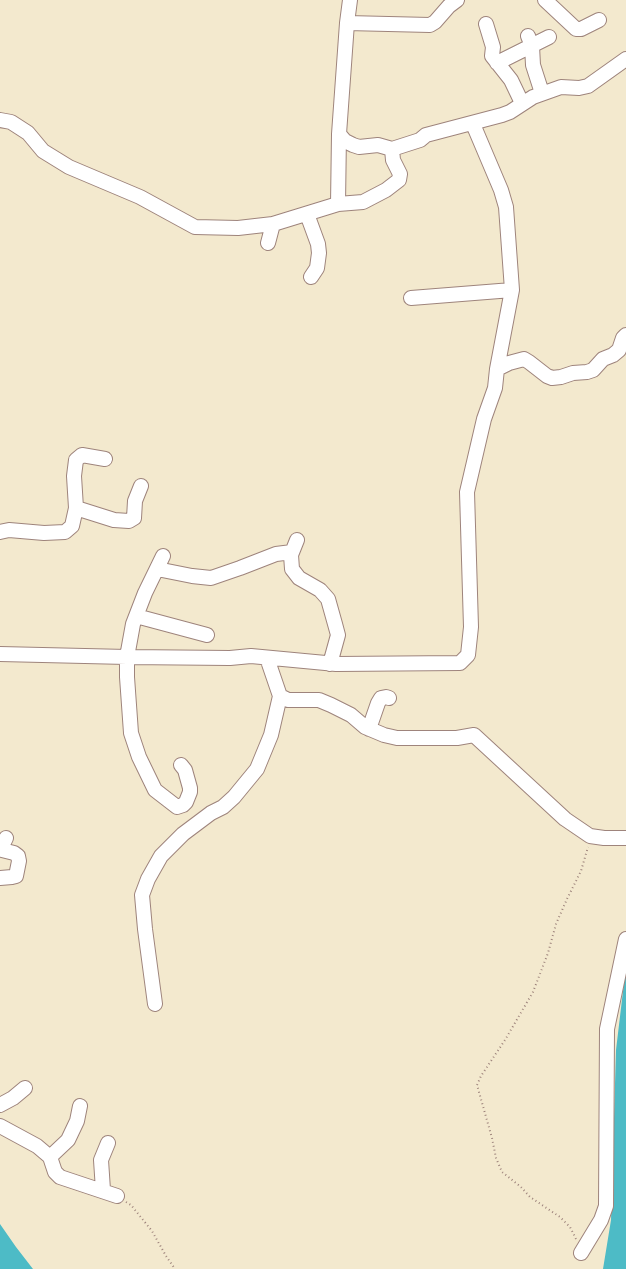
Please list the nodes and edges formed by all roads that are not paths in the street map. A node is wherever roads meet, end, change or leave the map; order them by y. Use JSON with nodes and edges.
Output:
{"nodes":[{"id":1,"x":350,"y":0,"type":"edge"},
{"id":2,"x":457,"y":0,"type":"edge"},
{"id":3,"x":545,"y":0,"type":"edge"},
{"id":4,"x":599,"y":20,"type":"dead end"},
{"id":5,"x":347,"y":23,"type":"junction"},
{"id":6,"x":486,"y":24,"type":"dead end"},
{"id":7,"x":549,"y":37,"type":"dead end"},
{"id":8,"x":530,"y":41,"type":"junction"},
{"id":9,"x":626,"y":60,"type":"edge"},
{"id":10,"x":497,"y":63,"type":"junction"},
{"id":11,"x":542,"y":93,"type":"junction"},
{"id":12,"x":522,"y":103,"type":"junction"},
{"id":13,"x":0,"y":120,"type":"edge"},
{"id":14,"x":474,"y":124,"type":"junction"},
{"id":15,"x":339,"y":134,"type":"junction"},
{"id":16,"x":392,"y":149,"type":"junction"},
{"id":17,"x":338,"y":204,"type":"junction"},
{"id":18,"x":307,"y":214,"type":"junction"},
{"id":19,"x":274,"y":224,"type":"junction"},
{"id":20,"x":268,"y":243,"type":"dead end"},
{"id":21,"x":311,"y":277,"type":"dead end"},
{"id":22,"x":512,"y":290,"type":"junction"},
{"id":23,"x":411,"y":298,"type":"dead end"},
{"id":24,"x":626,"y":335,"type":"edge"},
{"id":25,"x":497,"y":369,"type":"junction"},
{"id":26,"x":105,"y":460,"type":"dead end"},
{"id":27,"x":141,"y":486,"type":"dead end"},
{"id":28,"x":76,"y":508,"type":"junction"},
{"id":29,"x":0,"y":532,"type":"edge"},
{"id":30,"x":163,"y":556,"type":"dead end"},
{"id":31,"x":157,"y":570,"type":"junction"},
{"id":32,"x":136,"y":616,"type":"junction"},
{"id":33,"x":207,"y":635,"type":"dead end"},
{"id":34,"x":0,"y":654,"type":"edge"},
{"id":35,"x":127,"y":657,"type":"junction"},
{"id":36,"x":267,"y":658,"type":"junction"},
{"id":37,"x":330,"y":664,"type":"junction"},
{"id":38,"x":280,"y":696,"type":"junction"},
{"id":39,"x":389,"y":698,"type":"dead end"},
{"id":40,"x":369,"y":729,"type":"junction"},
{"id":41,"x":181,"y":765,"type":"dead end"},
{"id":42,"x":6,"y":838,"type":"dead end"},
{"id":43,"x":626,"y":838,"type":"edge"},
{"id":44,"x":0,"y":878,"type":"edge"},
{"id":45,"x":626,"y":939,"type":"edge"},
{"id":46,"x":155,"y":1004,"type":"dead end"},
{"id":47,"x":24,"y":1088,"type":"dead end"},
{"id":48,"x":0,"y":1104,"type":"edge"},
{"id":49,"x":80,"y":1106,"type":"dead end"},
{"id":50,"x":0,"y":1126,"type":"edge"},
{"id":51,"x":108,"y":1143,"type":"dead end"},
{"id":52,"x":50,"y":1157,"type":"junction"},
{"id":53,"x":103,"y":1190,"type":"junction"},
{"id":54,"x":117,"y":1196,"type":"road end"},
{"id":55,"x":581,"y":1253,"type":"road end"}],
"edges":[{"from":1,"to":5,"type":"street"},
{"from":2,"to":5,"type":"street"},
{"from":3,"to":4,"type":"street"},
{"from":5,"to":15,"type":"street"},
{"from":6,"to":10,"type":"street"},
{"from":7,"to":8,"type":"street"},
{"from":8,"to":10,"type":"street"},
{"from":8,"to":11,"type":"street"},
{"from":9,"to":11,"type":"street"},
{"from":10,"to":12,"type":"street"},
{"from":11,"to":12,"type":"street"},
{"from":12,"to":14,"type":"street"},
{"from":13,"to":19,"type":"street"},
{"from":14,"to":16,"type":"street"},
{"from":14,"to":22,"type":"street"},
{"from":15,"to":16,"type":"street"},
{"from":15,"to":17,"type":"street"},
{"from":16,"to":17,"type":"street"},
{"from":17,"to":18,"type":"street"},
{"from":18,"to":19,"type":"street"},
{"from":18,"to":21,"type":"street"},
{"from":19,"to":20,"type":"street"},
{"from":22,"to":23,"type":"street"},
{"from":22,"to":25,"type":"street"},
{"from":24,"to":25,"type":"street"},
{"from":25,"to":37,"type":"street"},
{"from":26,"to":28,"type":"street"},
{"from":27,"to":28,"type":"street"},
{"from":28,"to":29,"type":"street"},
{"from":30,"to":31,"type":"street"},
{"from":31,"to":32,"type":"street"},
{"from":31,"to":37,"type":"street"},
{"from":32,"to":33,"type":"street"},
{"from":32,"to":35,"type":"street"},
{"from":34,"to":35,"type":"street"},
{"from":35,"to":36,"type":"street"},
{"from":35,"to":41,"type":"street"},
{"from":36,"to":37,"type":"street"},
{"from":36,"to":38,"type":"street"},
{"from":38,"to":40,"type":"street"},
{"from":38,"to":46,"type":"street"},
{"from":39,"to":40,"type":"street"},
{"from":40,"to":43,"type":"street"},
{"from":42,"to":44,"type":"street"},
{"from":45,"to":55,"type":"street"},
{"from":47,"to":48,"type":"street"},
{"from":49,"to":52,"type":"street"},
{"from":50,"to":52,"type":"street"},
{"from":51,"to":53,"type":"street"},
{"from":52,"to":53,"type":"street"},
{"from":53,"to":54,"type":"street"}]}
